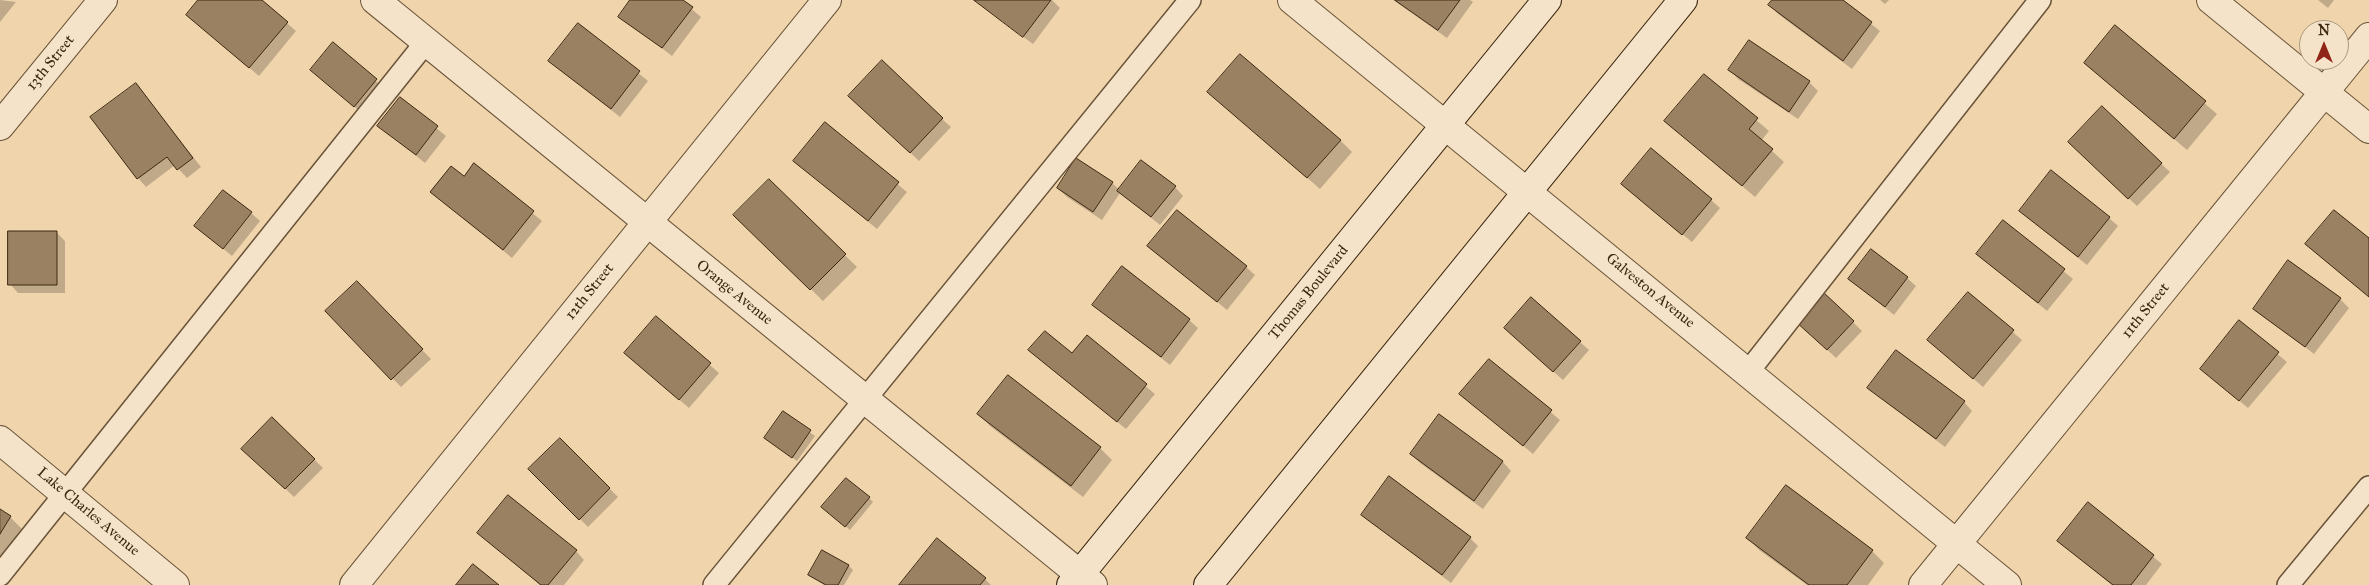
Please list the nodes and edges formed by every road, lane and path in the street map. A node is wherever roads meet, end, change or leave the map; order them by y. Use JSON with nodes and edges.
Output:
{"nodes":[{"id":1,"x":103,"y":0,"type":"edge"},
{"id":2,"x":375,"y":0,"type":"edge"},
{"id":3,"x":827,"y":0,"type":"edge"},
{"id":4,"x":1190,"y":0,"type":"edge"},
{"id":5,"x":1292,"y":0,"type":"edge"},
{"id":6,"x":1547,"y":0,"type":"edge"},
{"id":7,"x":1683,"y":0,"type":"edge"},
{"id":8,"x":2040,"y":0,"type":"edge"},
{"id":9,"x":2211,"y":0,"type":"edge"},
{"id":10,"x":2369,"y":37,"type":"edge"},
{"id":11,"x":426,"y":42,"type":"junction"},
{"id":12,"x":2324,"y":93,"type":"junction"},
{"id":13,"x":1445,"y":125,"type":"junction"},
{"id":14,"x":0,"y":126,"type":"edge"},
{"id":15,"x":2369,"y":129,"type":"edge"},
{"id":16,"x":1528,"y":191,"type":"junction"},
{"id":17,"x":647,"y":222,"type":"junction"},
{"id":18,"x":1748,"y":372,"type":"junction"},
{"id":19,"x":865,"y":401,"type":"junction"},
{"id":20,"x":0,"y":440,"type":"edge"},
{"id":21,"x":2369,"y":487,"type":"edge"},
{"id":22,"x":65,"y":493,"type":"junction"},
{"id":23,"x":1957,"y":544,"type":"junction"},
{"id":24,"x":0,"y":575,"type":"edge"},
{"id":25,"x":1081,"y":581,"type":"edge"},
{"id":26,"x":175,"y":585,"type":"edge"},
{"id":27,"x":354,"y":585,"type":"edge"},
{"id":28,"x":714,"y":585,"type":"edge"},
{"id":29,"x":1208,"y":585,"type":"edge"},
{"id":30,"x":1923,"y":585,"type":"edge"},
{"id":31,"x":2007,"y":585,"type":"edge"},
{"id":32,"x":2288,"y":585,"type":"edge"}],
"edges":[{"from":1,"to":14,"type":"street","name":"13th Street"},
{"from":2,"to":11,"type":"street","name":"Orange Avenue"},
{"from":3,"to":17,"type":"street","name":"12th Street"},
{"from":4,"to":19,"type":"lane"},
{"from":5,"to":13,"type":"street","name":"Galveston Avenue"},
{"from":6,"to":13,"type":"street","name":"Thomas Boulevard"},
{"from":7,"to":16,"type":"street"},
{"from":8,"to":18,"type":"lane"},
{"from":9,"to":12,"type":"street"},
{"from":10,"to":12,"type":"street","name":"11th Street"},
{"from":11,"to":17,"type":"street","name":"Orange Avenue"},
{"from":11,"to":22,"type":"lane"},
{"from":12,"to":15,"type":"street"},
{"from":12,"to":23,"type":"street","name":"11th Street"},
{"from":13,"to":16,"type":"street","name":"Galveston Avenue"},
{"from":13,"to":25,"type":"street","name":"Thomas Boulevard"},
{"from":16,"to":18,"type":"street","name":"Galveston Avenue"},
{"from":16,"to":29,"type":"street"},
{"from":17,"to":19,"type":"street","name":"Orange Avenue"},
{"from":17,"to":27,"type":"street","name":"12th Street"},
{"from":18,"to":23,"type":"street","name":"Galveston Avenue"},
{"from":19,"to":25,"type":"street","name":"Orange Avenue"},
{"from":19,"to":28,"type":"lane"},
{"from":20,"to":22,"type":"street","name":"Lake Charles Avenue"},
{"from":21,"to":32,"type":"lane"},
{"from":22,"to":24,"type":"lane"},
{"from":22,"to":26,"type":"street","name":"Lake Charles Avenue"},
{"from":23,"to":30,"type":"street","name":"11th Street"},
{"from":23,"to":31,"type":"street","name":"Galveston Avenue"}]}
